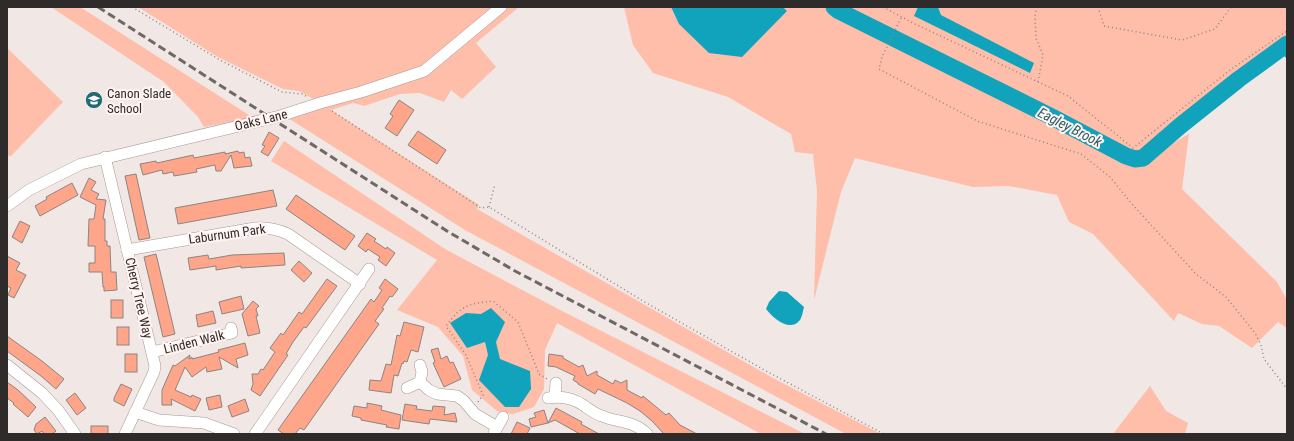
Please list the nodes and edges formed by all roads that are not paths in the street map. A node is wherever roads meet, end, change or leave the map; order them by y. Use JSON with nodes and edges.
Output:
{"nodes":[{"id":1,"x":501,"y":7,"type":"edge"},
{"id":2,"x":105,"y":157,"type":"junction"},
{"id":3,"x":7,"y":206,"type":"edge"},
{"id":4,"x":127,"y":250,"type":"junction"},
{"id":5,"x":370,"y":269,"type":"dead end"},
{"id":6,"x":360,"y":284,"type":"junction"},
{"id":7,"x":231,"y":328,"type":"dead end"},
{"id":8,"x":152,"y":352,"type":"junction"},
{"id":9,"x":7,"y":365,"type":"edge"},
{"id":10,"x":420,"y":365,"type":"dead end"},
{"id":11,"x":420,"y":382,"type":"junction"},
{"id":12,"x":556,"y":383,"type":"road end"},
{"id":13,"x":407,"y":388,"type":"dead end"},
{"id":14,"x":135,"y":412,"type":"junction"},
{"id":15,"x":503,"y":417,"type":"dead end"},
{"id":16,"x":495,"y":431,"type":"edge"},
{"id":17,"x":75,"y":434,"type":"edge"},
{"id":18,"x":125,"y":434,"type":"edge"},
{"id":19,"x":234,"y":434,"type":"edge"},
{"id":20,"x":255,"y":434,"type":"edge"},
{"id":21,"x":647,"y":434,"type":"edge"}],
"edges":[{"from":1,"to":2,"type":"street","name":"Oaks Lane"},
{"from":2,"to":3,"type":"street","name":"Oaks Lane"},
{"from":2,"to":4,"type":"street","name":"Cherry Tree Way"},
{"from":4,"to":6,"type":"street","name":"Laburnum Park"},
{"from":4,"to":8,"type":"street","name":"Cherry Tree Way"},
{"from":5,"to":6,"type":"street"},
{"from":6,"to":20,"type":"street"},
{"from":7,"to":8,"type":"street","name":"Linden Walk"},
{"from":8,"to":14,"type":"street","name":"Cherry Tree Way"},
{"from":9,"to":17,"type":"street"},
{"from":10,"to":11,"type":"street"},
{"from":11,"to":13,"type":"street"},
{"from":11,"to":16,"type":"street"},
{"from":12,"to":21,"type":"street"},
{"from":14,"to":18,"type":"street","name":"Cherry Tree Way"},
{"from":14,"to":19,"type":"street"},
{"from":15,"to":16,"type":"street"}]}
